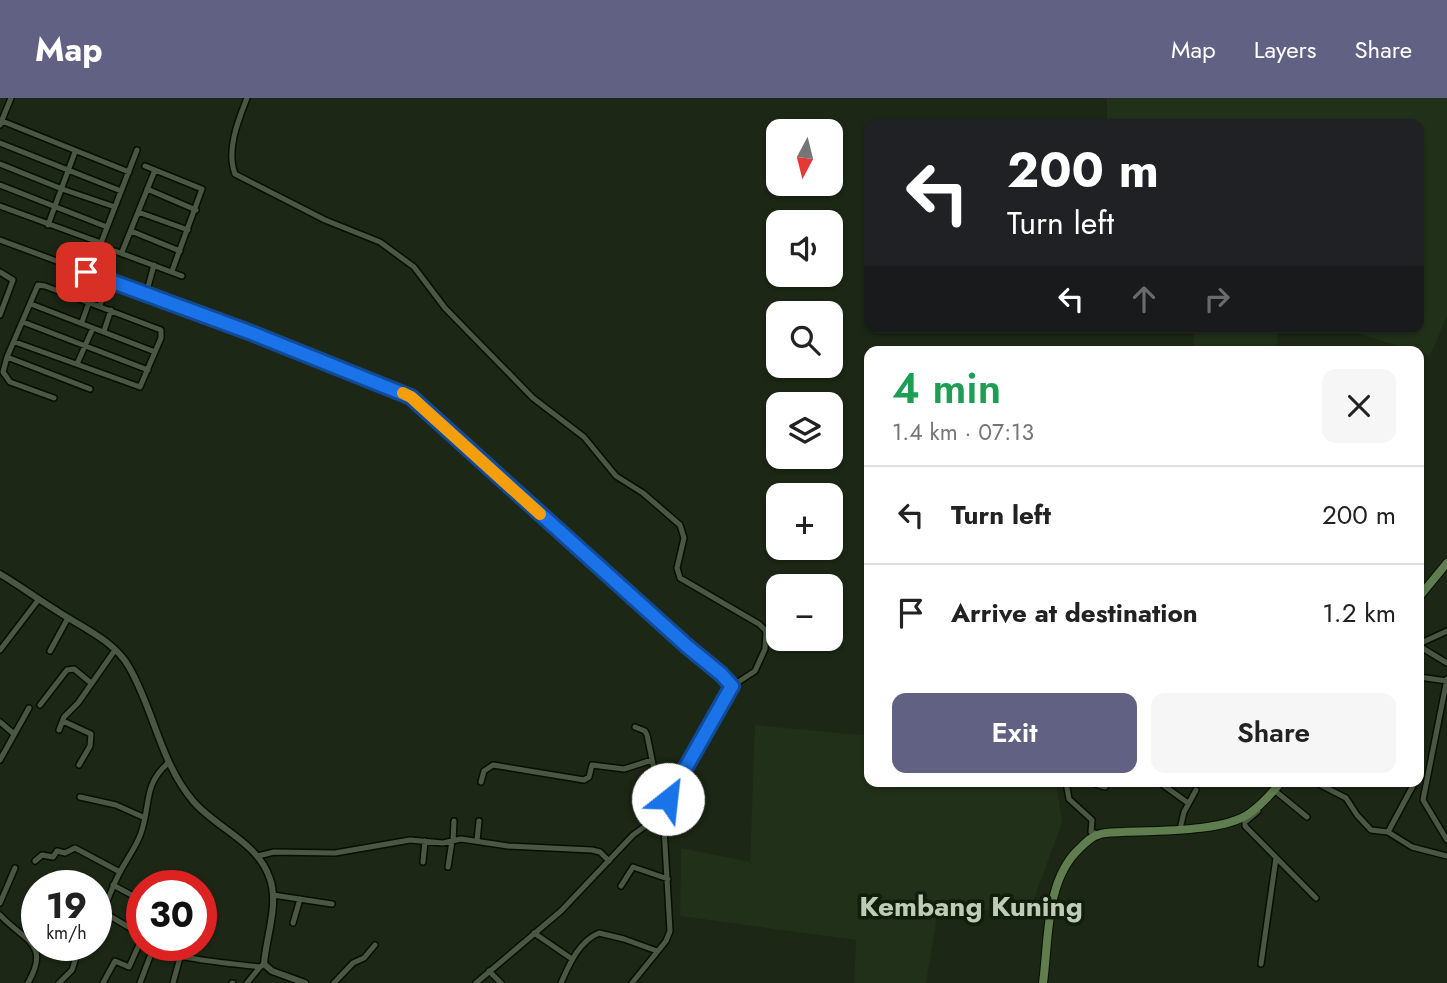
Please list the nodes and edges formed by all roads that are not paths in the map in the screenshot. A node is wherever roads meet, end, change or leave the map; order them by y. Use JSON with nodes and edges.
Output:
{"nodes":[{"id":1,"x":11,"y":98,"type":"edge"},
{"id":2,"x":247,"y":98,"type":"edge"},
{"id":3,"x":1,"y":123,"type":"edge"},
{"id":4,"x":0,"y":143,"type":"edge"},
{"id":5,"x":137,"y":150,"type":"dead end"},
{"id":6,"x":75,"y":152,"type":"junction"},
{"id":7,"x":0,"y":164,"type":"edge"},
{"id":8,"x":145,"y":166,"type":"dead end"},
{"id":9,"x":155,"y":170,"type":"junction"},
{"id":10,"x":68,"y":171,"type":"junction"},
{"id":11,"x":129,"y":172,"type":"junction"},
{"id":12,"x":0,"y":185,"type":"edge"},
{"id":13,"x":62,"y":189,"type":"junction"},
{"id":14,"x":147,"y":190,"type":"junction"},
{"id":15,"x":121,"y":191,"type":"junction"},
{"id":16,"x":0,"y":206,"type":"edge"},
{"id":17,"x":115,"y":206,"type":"junction"},
{"id":18,"x":55,"y":208,"type":"junction"},
{"id":19,"x":196,"y":210,"type":"junction"},
{"id":20,"x":138,"y":212,"type":"junction"},
{"id":21,"x":48,"y":225,"type":"junction"},
{"id":22,"x":107,"y":227,"type":"junction"},
{"id":23,"x":188,"y":230,"type":"junction"},
{"id":24,"x":131,"y":232,"type":"junction"},
{"id":25,"x":0,"y":240,"type":"edge"},
{"id":26,"x":115,"y":251,"type":"dead end"},
{"id":27,"x":180,"y":251,"type":"junction"},
{"id":28,"x":122,"y":252,"type":"junction"},
{"id":29,"x":154,"y":265,"type":"junction"},
{"id":30,"x":172,"y":271,"type":"junction"},
{"id":31,"x":0,"y":272,"type":"edge"},
{"id":32,"x":182,"y":276,"type":"dead end"},
{"id":33,"x":109,"y":281,"type":"junction"},
{"id":34,"x":146,"y":294,"type":"junction"},
{"id":35,"x":3,"y":298,"type":"edge"},
{"id":36,"x":89,"y":302,"type":"junction"},
{"id":37,"x":31,"y":304,"type":"junction"},
{"id":38,"x":100,"y":305,"type":"junction"},
{"id":39,"x":111,"y":310,"type":"junction"},
{"id":40,"x":0,"y":315,"type":"edge"},
{"id":41,"x":23,"y":322,"type":"junction"},
{"id":42,"x":82,"y":322,"type":"junction"},
{"id":43,"x":93,"y":328,"type":"junction"},
{"id":44,"x":103,"y":331,"type":"junction"},
{"id":45,"x":15,"y":342,"type":"junction"},
{"id":46,"x":85,"y":346,"type":"junction"},
{"id":47,"x":155,"y":352,"type":"junction"},
{"id":48,"x":7,"y":357,"type":"junction"},
{"id":49,"x":77,"y":364,"type":"junction"},
{"id":50,"x":148,"y":370,"type":"junction"},
{"id":51,"x":90,"y":389,"type":"dead end"},
{"id":52,"x":54,"y":398,"type":"dead end"},
{"id":53,"x":1447,"y":563,"type":"edge"},
{"id":54,"x":0,"y":575,"type":"edge"},
{"id":55,"x":1424,"y":591,"type":"edge"},
{"id":56,"x":39,"y":598,"type":"junction"},
{"id":57,"x":68,"y":618,"type":"junction"},
{"id":58,"x":1447,"y":631,"type":"edge"},
{"id":59,"x":1424,"y":642,"type":"edge"},
{"id":60,"x":1424,"y":648,"type":"edge"},
{"id":61,"x":115,"y":649,"type":"junction"},
{"id":62,"x":0,"y":650,"type":"edge"},
{"id":63,"x":50,"y":651,"type":"dead end"},
{"id":64,"x":1447,"y":663,"type":"edge"},
{"id":65,"x":1424,"y":678,"type":"edge"},
{"id":66,"x":1447,"y":680,"type":"edge"},
{"id":67,"x":91,"y":682,"type":"junction"},
{"id":68,"x":732,"y":686,"type":"junction"},
{"id":69,"x":40,"y":705,"type":"dead end"},
{"id":70,"x":29,"y":708,"type":"dead end"},
{"id":71,"x":63,"y":721,"type":"junction"},
{"id":72,"x":0,"y":722,"type":"edge"},
{"id":73,"x":635,"y":727,"type":"dead end"},
{"id":74,"x":59,"y":730,"type":"dead end"},
{"id":75,"x":14,"y":734,"type":"junction"},
{"id":76,"x":0,"y":760,"type":"edge"},
{"id":77,"x":652,"y":760,"type":"junction"},
{"id":78,"x":168,"y":762,"type":"junction"},
{"id":79,"x":79,"y":765,"type":"dead end"},
{"id":80,"x":1424,"y":774,"type":"edge"},
{"id":81,"x":481,"y":782,"type":"dead end"},
{"id":82,"x":1067,"y":787,"type":"edge"},
{"id":83,"x":1165,"y":787,"type":"edge"},
{"id":84,"x":1277,"y":787,"type":"edge"},
{"id":85,"x":1325,"y":787,"type":"edge"},
{"id":86,"x":1412,"y":787,"type":"edge"},
{"id":87,"x":1423,"y":787,"type":"edge"},
{"id":88,"x":1196,"y":790,"type":"dead end"},
{"id":89,"x":1274,"y":790,"type":"junction"},
{"id":90,"x":80,"y":797,"type":"dead end"},
{"id":91,"x":1262,"y":801,"type":"junction"},
{"id":92,"x":1188,"y":803,"type":"junction"},
{"id":93,"x":662,"y":812,"type":"junction"},
{"id":94,"x":1307,"y":817,"type":"dead end"},
{"id":95,"x":145,"y":818,"type":"junction"},
{"id":96,"x":454,"y":821,"type":"dead end"},
{"id":97,"x":479,"y":821,"type":"dead end"},
{"id":98,"x":1180,"y":829,"type":"junction"},
{"id":99,"x":1388,"y":832,"type":"junction"},
{"id":100,"x":1098,"y":834,"type":"junction"},
{"id":101,"x":1447,"y":840,"type":"edge"},
{"id":102,"x":425,"y":841,"type":"junction"},
{"id":103,"x":452,"y":841,"type":"junction"},
{"id":104,"x":477,"y":841,"type":"junction"},
{"id":105,"x":258,"y":856,"type":"junction"},
{"id":106,"x":1447,"y":856,"type":"edge"},
{"id":107,"x":1276,"y":858,"type":"junction"},
{"id":108,"x":609,"y":860,"type":"junction"},
{"id":109,"x":35,"y":861,"type":"dead end"},
{"id":110,"x":423,"y":862,"type":"dead end"},
{"id":111,"x":448,"y":867,"type":"dead end"},
{"id":112,"x":15,"y":868,"type":"dead end"},
{"id":113,"x":120,"y":872,"type":"junction"},
{"id":114,"x":668,"y":879,"type":"junction"},
{"id":115,"x":113,"y":885,"type":"joint"},
{"id":116,"x":621,"y":886,"type":"dead end"},
{"id":117,"x":126,"y":892,"type":"edge"},
{"id":118,"x":273,"y":895,"type":"junction"},
{"id":119,"x":1316,"y":898,"type":"dead end"},
{"id":120,"x":300,"y":899,"type":"junction"},
{"id":121,"x":0,"y":903,"type":"edge"},
{"id":122,"x":332,"y":904,"type":"dead end"},
{"id":123,"x":0,"y":915,"type":"edge"},
{"id":124,"x":293,"y":923,"type":"dead end"},
{"id":125,"x":534,"y":933,"type":"junction"},
{"id":126,"x":375,"y":945,"type":"dead end"},
{"id":127,"x":657,"y":951,"type":"junction"},
{"id":128,"x":217,"y":959,"type":"edge"},
{"id":129,"x":572,"y":959,"type":"junction"},
{"id":130,"x":75,"y":961,"type":"edge"},
{"id":131,"x":131,"y":961,"type":"edge"},
{"id":132,"x":148,"y":961,"type":"edge"},
{"id":133,"x":179,"y":961,"type":"edge"},
{"id":134,"x":1261,"y":964,"type":"dead end"},
{"id":135,"x":262,"y":966,"type":"junction"},
{"id":136,"x":489,"y":971,"type":"junction"},
{"id":137,"x":28,"y":983,"type":"edge"},
{"id":138,"x":59,"y":983,"type":"edge"},
{"id":139,"x":103,"y":983,"type":"edge"},
{"id":140,"x":140,"y":983,"type":"edge"},
{"id":141,"x":173,"y":983,"type":"edge"},
{"id":142,"x":247,"y":983,"type":"edge"},
{"id":143,"x":305,"y":983,"type":"edge"},
{"id":144,"x":334,"y":983,"type":"edge"},
{"id":145,"x":477,"y":983,"type":"edge"},
{"id":146,"x":501,"y":983,"type":"edge"},
{"id":147,"x":561,"y":983,"type":"edge"},
{"id":148,"x":632,"y":983,"type":"edge"},
{"id":149,"x":1043,"y":983,"type":"edge"}],
"edges":[{"from":1,"to":3,"type":"street"},
{"from":2,"to":68,"type":"street"},
{"from":3,"to":6,"type":"street"},
{"from":4,"to":10,"type":"street"},
{"from":5,"to":11,"type":"street"},
{"from":6,"to":10,"type":"street"},
{"from":6,"to":11,"type":"street"},
{"from":7,"to":13,"type":"street"},
{"from":8,"to":9,"type":"street"},
{"from":9,"to":14,"type":"street"},
{"from":9,"to":19,"type":"street"},
{"from":10,"to":13,"type":"street"},
{"from":10,"to":15,"type":"street"},
{"from":11,"to":15,"type":"street"},
{"from":12,"to":18,"type":"street"},
{"from":13,"to":17,"type":"street"},
{"from":13,"to":18,"type":"street"},
{"from":14,"to":19,"type":"street"},
{"from":14,"to":20,"type":"street"},
{"from":15,"to":17,"type":"street"},
{"from":16,"to":21,"type":"street"},
{"from":17,"to":22,"type":"street"},
{"from":18,"to":21,"type":"street"},
{"from":18,"to":22,"type":"street"},
{"from":19,"to":23,"type":"street"},
{"from":20,"to":23,"type":"street"},
{"from":20,"to":24,"type":"street"},
{"from":21,"to":22,"type":"street"},
{"from":23,"to":27,"type":"street"},
{"from":24,"to":27,"type":"street"},
{"from":24,"to":28,"type":"street"},
{"from":25,"to":33,"type":"street"},
{"from":26,"to":28,"type":"street"},
{"from":27,"to":30,"type":"street"},
{"from":28,"to":29,"type":"street"},
{"from":29,"to":30,"type":"street"},
{"from":29,"to":34,"type":"street"},
{"from":30,"to":32,"type":"street"},
{"from":31,"to":35,"type":"street"},
{"from":33,"to":34,"type":"street"},
{"from":33,"to":38,"type":"street"},
{"from":34,"to":68,"type":"street"},
{"from":35,"to":40,"type":"street"},
{"from":36,"to":37,"type":"street"},
{"from":36,"to":38,"type":"street"},
{"from":36,"to":42,"type":"street"},
{"from":37,"to":41,"type":"street"},
{"from":37,"to":42,"type":"street"},
{"from":38,"to":39,"type":"street"},
{"from":39,"to":44,"type":"street"},
{"from":39,"to":47,"type":"street"},
{"from":41,"to":45,"type":"street"},
{"from":41,"to":46,"type":"street"},
{"from":42,"to":43,"type":"street"},
{"from":43,"to":44,"type":"street"},
{"from":43,"to":46,"type":"street"},
{"from":44,"to":47,"type":"street"},
{"from":45,"to":48,"type":"street"},
{"from":45,"to":49,"type":"street"},
{"from":46,"to":49,"type":"street"},
{"from":46,"to":50,"type":"street"},
{"from":47,"to":50,"type":"street"},
{"from":48,"to":51,"type":"street"},
{"from":48,"to":52,"type":"street"},
{"from":49,"to":50,"type":"street"},
{"from":53,"to":55,"type":"main road"},
{"from":54,"to":56,"type":"street"},
{"from":56,"to":57,"type":"street"},
{"from":56,"to":62,"type":"street"},
{"from":57,"to":61,"type":"street"},
{"from":57,"to":63,"type":"street"},
{"from":58,"to":59,"type":"street"},
{"from":60,"to":64,"type":"street"},
{"from":61,"to":67,"type":"street"},
{"from":61,"to":78,"type":"street"},
{"from":65,"to":66,"type":"street"},
{"from":66,"to":80,"type":"street"},
{"from":67,"to":69,"type":"street"},
{"from":67,"to":71,"type":"street"},
{"from":68,"to":93,"type":"street"},
{"from":70,"to":75,"type":"street"},
{"from":71,"to":74,"type":"street"},
{"from":71,"to":79,"type":"street"},
{"from":72,"to":75,"type":"street"},
{"from":73,"to":77,"type":"street"},
{"from":75,"to":76,"type":"street"},
{"from":77,"to":81,"type":"street"},
{"from":77,"to":93,"type":"street"},
{"from":78,"to":95,"type":"street"},
{"from":78,"to":105,"type":"street"},
{"from":82,"to":100,"type":"street"},
{"from":83,"to":92,"type":"street"},
{"from":84,"to":89,"type":"main road"},
{"from":85,"to":99,"type":"street"},
{"from":86,"to":99,"type":"street"},
{"from":87,"to":101,"type":"street"},
{"from":88,"to":92,"type":"street"},
{"from":89,"to":91,"type":"main road"},
{"from":89,"to":94,"type":"street"},
{"from":90,"to":95,"type":"street"},
{"from":91,"to":98,"type":"main road"},
{"from":91,"to":107,"type":"street"},
{"from":92,"to":98,"type":"street"},
{"from":93,"to":108,"type":"street"},
{"from":93,"to":114,"type":"street"},
{"from":95,"to":113,"type":"street"},
{"from":96,"to":103,"type":"street"},
{"from":97,"to":104,"type":"street"},
{"from":98,"to":100,"type":"main road"},
{"from":99,"to":106,"type":"street"},
{"from":100,"to":149,"type":"main road"},
{"from":102,"to":103,"type":"street"},
{"from":102,"to":105,"type":"street"},
{"from":102,"to":110,"type":"street"},
{"from":103,"to":104,"type":"street"},
{"from":103,"to":111,"type":"street"},
{"from":104,"to":108,"type":"street"},
{"from":105,"to":118,"type":"street"},
{"from":107,"to":119,"type":"street"},
{"from":107,"to":134,"type":"street"},
{"from":108,"to":125,"type":"street"},
{"from":109,"to":113,"type":"street"},
{"from":112,"to":121,"type":"street"},
{"from":113,"to":115,"type":"street"},
{"from":114,"to":116,"type":"street"},
{"from":114,"to":127,"type":"street"},
{"from":115,"to":117,"type":"street"},
{"from":118,"to":120,"type":"street"},
{"from":118,"to":135,"type":"street"},
{"from":120,"to":122,"type":"street"},
{"from":120,"to":124,"type":"street"},
{"from":123,"to":137,"type":"street"},
{"from":125,"to":129,"type":"street"},
{"from":125,"to":136,"type":"street"},
{"from":126,"to":144,"type":"street"},
{"from":127,"to":129,"type":"street"},
{"from":127,"to":148,"type":"street"},
{"from":128,"to":135,"type":"street"},
{"from":129,"to":147,"type":"street"},
{"from":130,"to":138,"type":"street"},
{"from":131,"to":139,"type":"street"},
{"from":132,"to":140,"type":"street"},
{"from":133,"to":141,"type":"street"},
{"from":135,"to":142,"type":"street"},
{"from":135,"to":143,"type":"street"},
{"from":136,"to":145,"type":"street"},
{"from":136,"to":146,"type":"street"}]}
